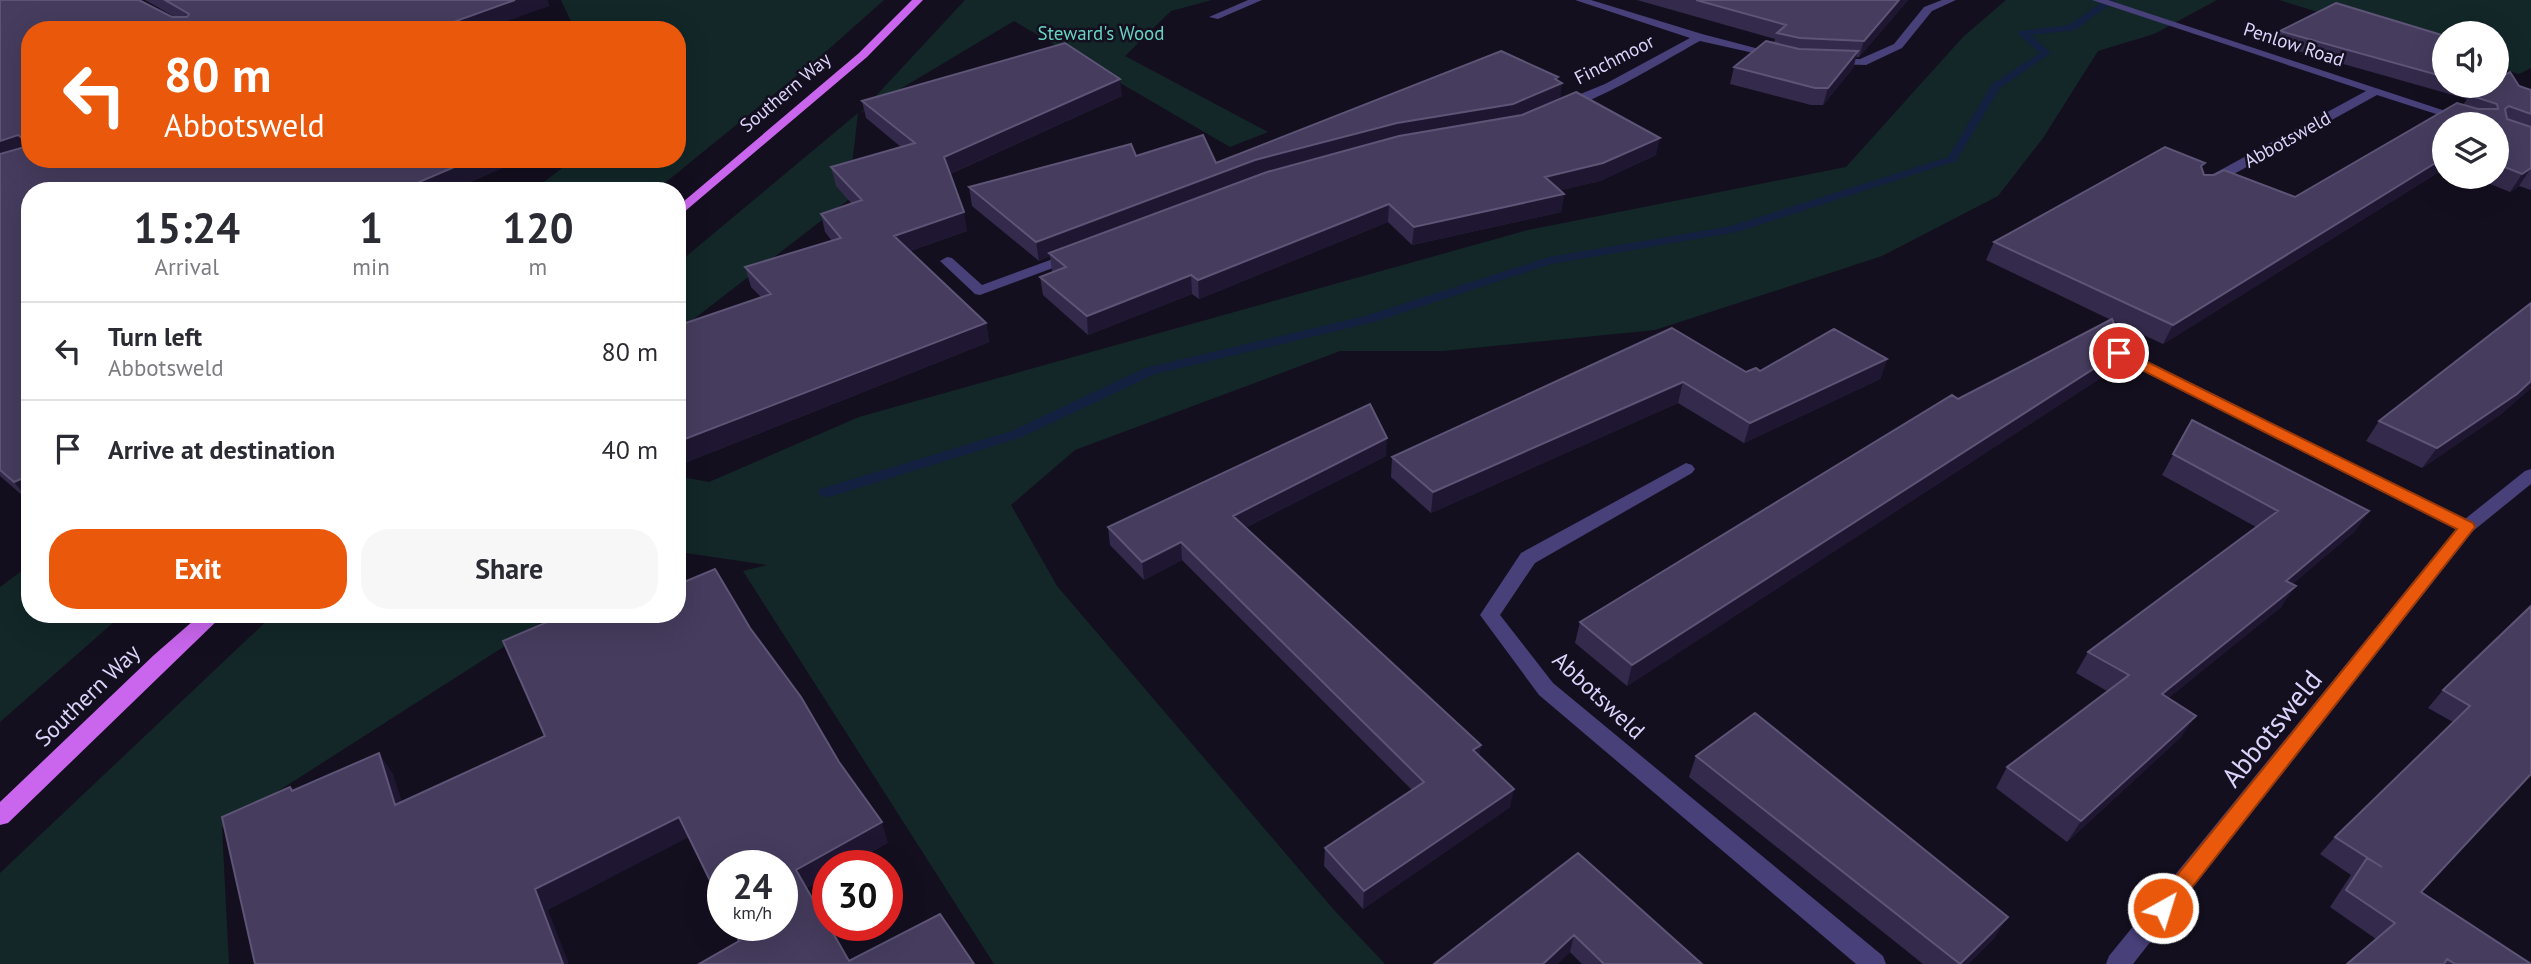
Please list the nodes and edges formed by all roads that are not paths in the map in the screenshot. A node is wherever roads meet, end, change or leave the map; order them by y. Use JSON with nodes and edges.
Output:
{"nodes":[{"id":1,"x":918,"y":0,"type":"edge"},
{"id":2,"x":1257,"y":0,"type":"edge"},
{"id":3,"x":1580,"y":0,"type":"edge"},
{"id":4,"x":1951,"y":0,"type":"edge"},
{"id":5,"x":2097,"y":0,"type":"edge"},
{"id":6,"x":1214,"y":17,"type":"dead end"},
{"id":7,"x":1699,"y":37,"type":"junction"},
{"id":8,"x":1783,"y":57,"type":"edge"},
{"id":9,"x":1822,"y":61,"type":"edge"},
{"id":10,"x":2375,"y":91,"type":"junction"},
{"id":11,"x":1550,"y":112,"type":"edge"},
{"id":12,"x":2441,"y":112,"type":"edge"},
{"id":13,"x":2200,"y":187,"type":"edge"},
{"id":14,"x":686,"y":206,"type":"edge"},
{"id":15,"x":1084,"y":251,"type":"edge"},
{"id":16,"x":947,"y":261,"type":"dead end"},
{"id":17,"x":2119,"y":353,"type":"edge"},
{"id":18,"x":1686,"y":469,"type":"dead end"},
{"id":19,"x":2531,"y":475,"type":"edge"},
{"id":20,"x":2467,"y":527,"type":"junction"},
{"id":21,"x":204,"y":623,"type":"edge"},
{"id":22,"x":0,"y":816,"type":"edge"},
{"id":23,"x":1874,"y":964,"type":"edge"},
{"id":24,"x":2118,"y":964,"type":"edge"}],
"edges":[{"from":1,"to":14,"type":"main road","name":"Southern Way"},
{"from":2,"to":6,"type":"street"},
{"from":3,"to":7,"type":"street","name":"Finchmoor"},
{"from":4,"to":9,"type":"street"},
{"from":5,"to":10,"type":"street","name":"Penlow Road"},
{"from":7,"to":8,"type":"street","name":"Finchmoor"},
{"from":7,"to":11,"type":"street","name":"Finchmoor"},
{"from":10,"to":12,"type":"street","name":"Penlow Road"},
{"from":10,"to":13,"type":"street","name":"Abbotsweld"},
{"from":15,"to":16,"type":"street"},
{"from":17,"to":20,"type":"street"},
{"from":18,"to":23,"type":"street","name":"Abbotsweld"},
{"from":19,"to":20,"type":"street","name":"Abbotsweld"},
{"from":20,"to":24,"type":"street","name":"Abbotsweld"},
{"from":21,"to":22,"type":"main road","name":"Southern Way"}]}
